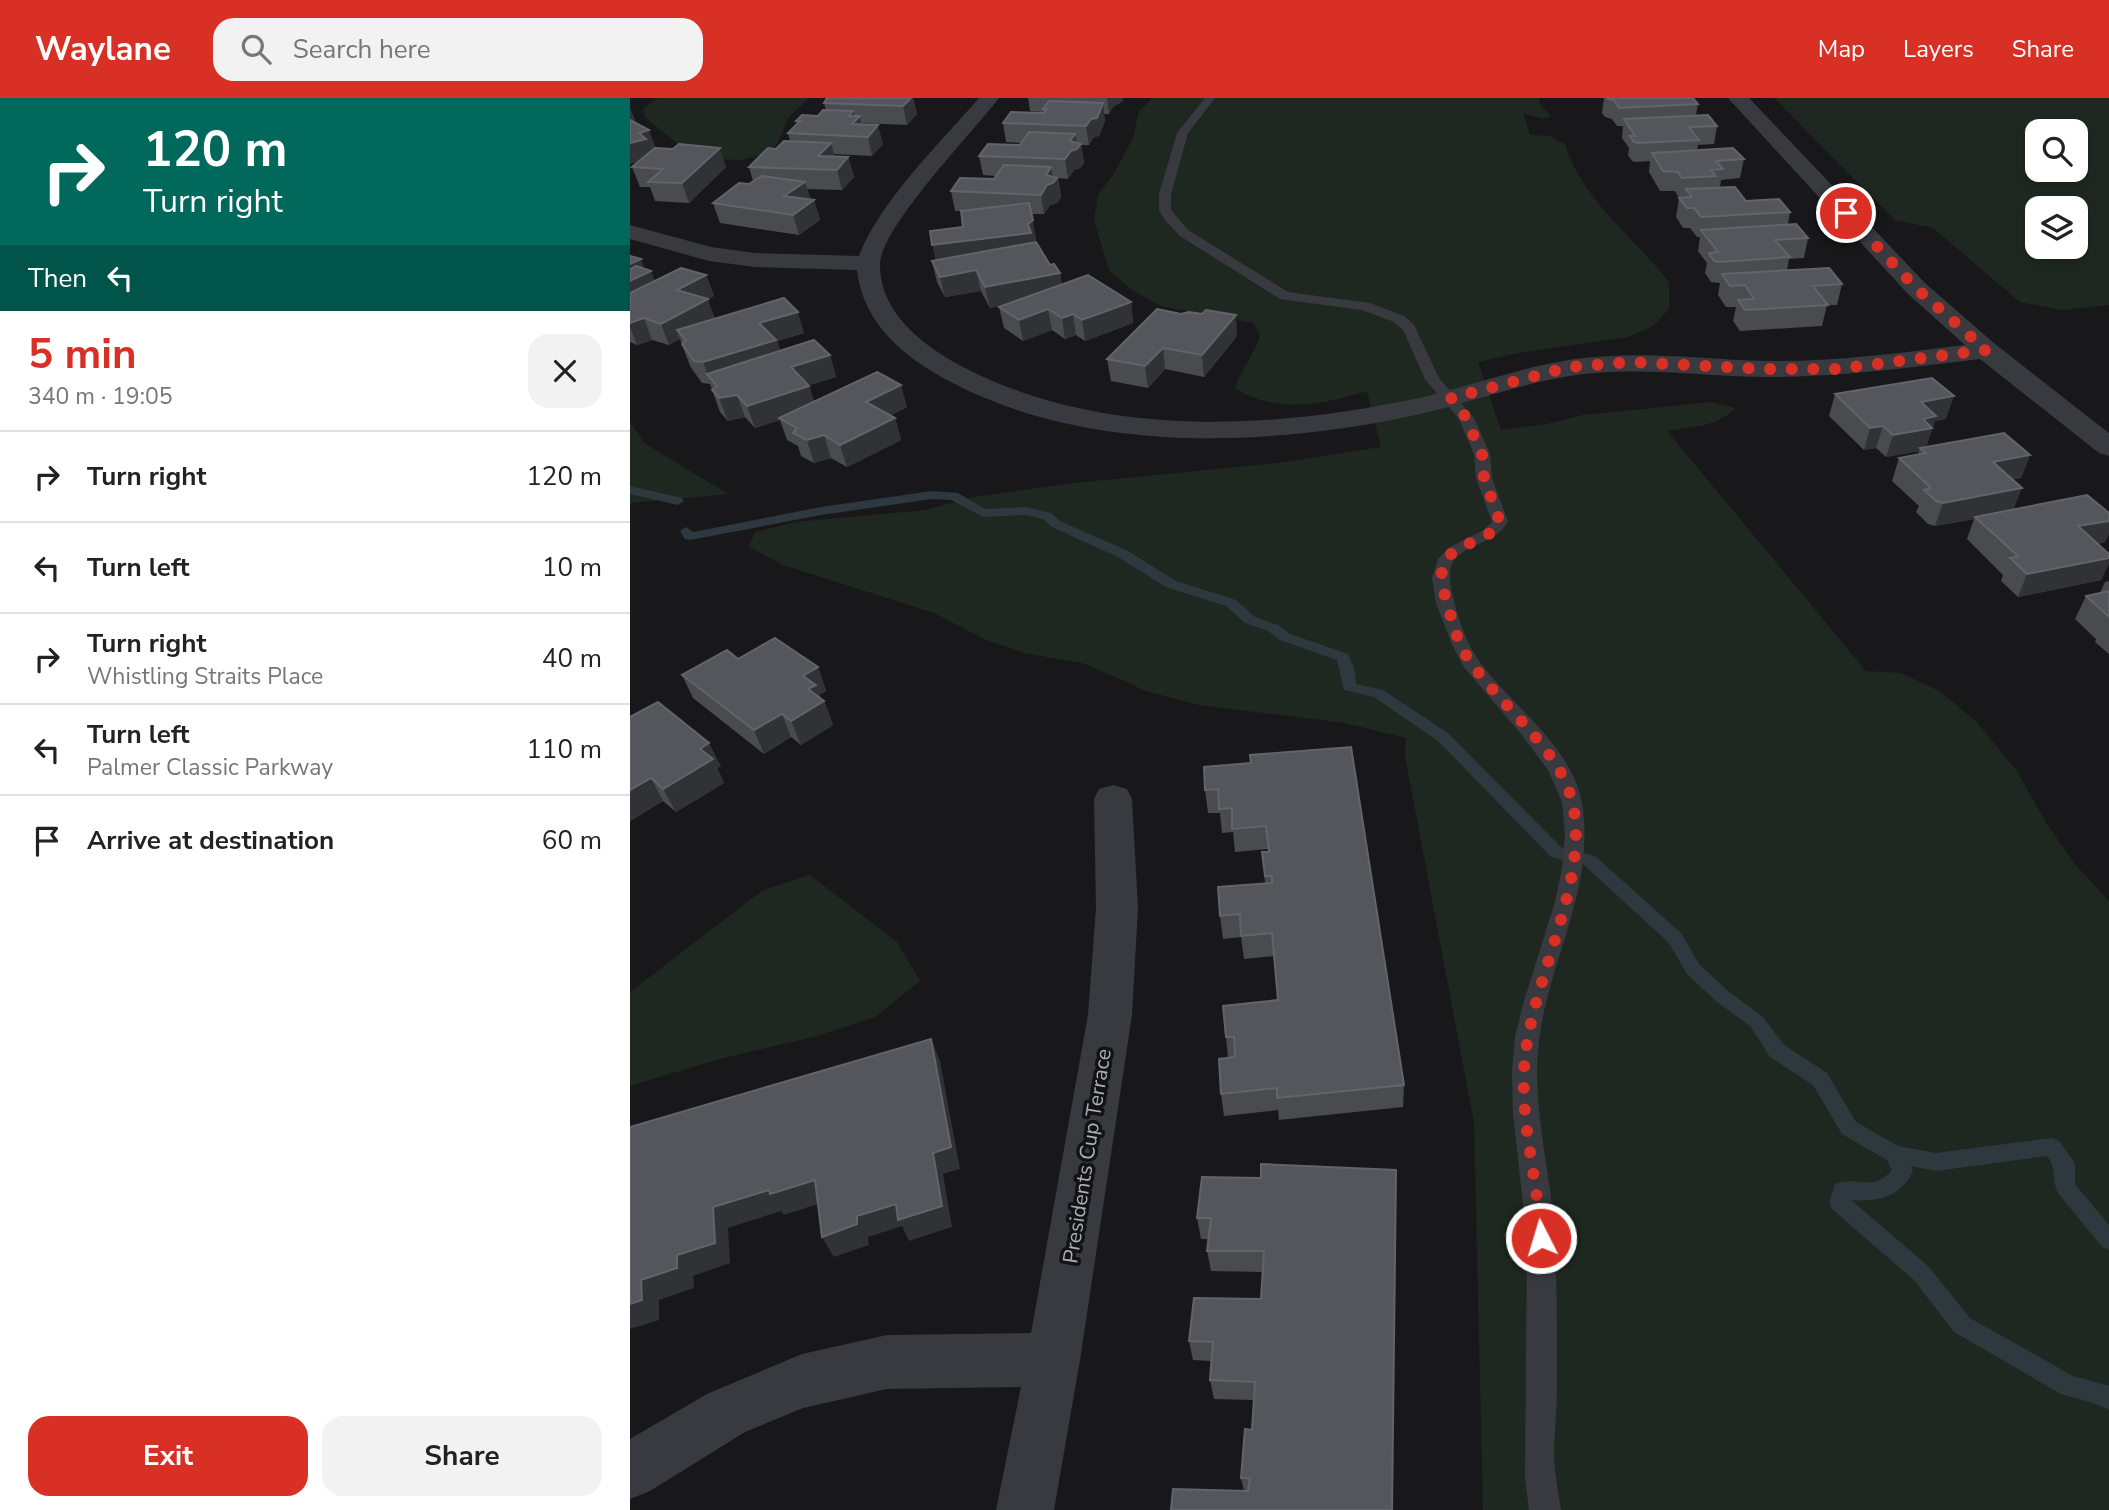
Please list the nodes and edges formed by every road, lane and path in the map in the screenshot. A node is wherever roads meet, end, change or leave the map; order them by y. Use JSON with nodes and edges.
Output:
{"nodes":[{"id":1,"x":989,"y":98,"type":"edge"},
{"id":2,"x":1210,"y":98,"type":"edge"},
{"id":3,"x":1738,"y":98,"type":"edge"},
{"id":4,"x":630,"y":232,"type":"edge"},
{"id":5,"x":868,"y":263,"type":"junction"},
{"id":6,"x":1986,"y":350,"type":"junction"},
{"id":7,"x":1451,"y":398,"type":"junction"},
{"id":8,"x":2109,"y":447,"type":"edge"},
{"id":9,"x":1113,"y":799,"type":"dead end"},
{"id":10,"x":1053,"y":1360,"type":"junction"},
{"id":11,"x":630,"y":1471,"type":"edge"},
{"id":12,"x":1025,"y":1510,"type":"edge"},
{"id":13,"x":1545,"y":1510,"type":"edge"}],
"edges":[{"from":1,"to":5,"type":"street"},
{"from":2,"to":7,"type":"lane"},
{"from":3,"to":6,"type":"street"},
{"from":4,"to":5,"type":"street"},
{"from":5,"to":7,"type":"street"},
{"from":6,"to":7,"type":"street"},
{"from":6,"to":8,"type":"street"},
{"from":7,"to":13,"type":"lane"},
{"from":9,"to":10,"type":"street","name":"Presidents Cup Terrace"},
{"from":10,"to":11,"type":"street"},
{"from":10,"to":12,"type":"street","name":"Presidents Cup Terrace"}]}
